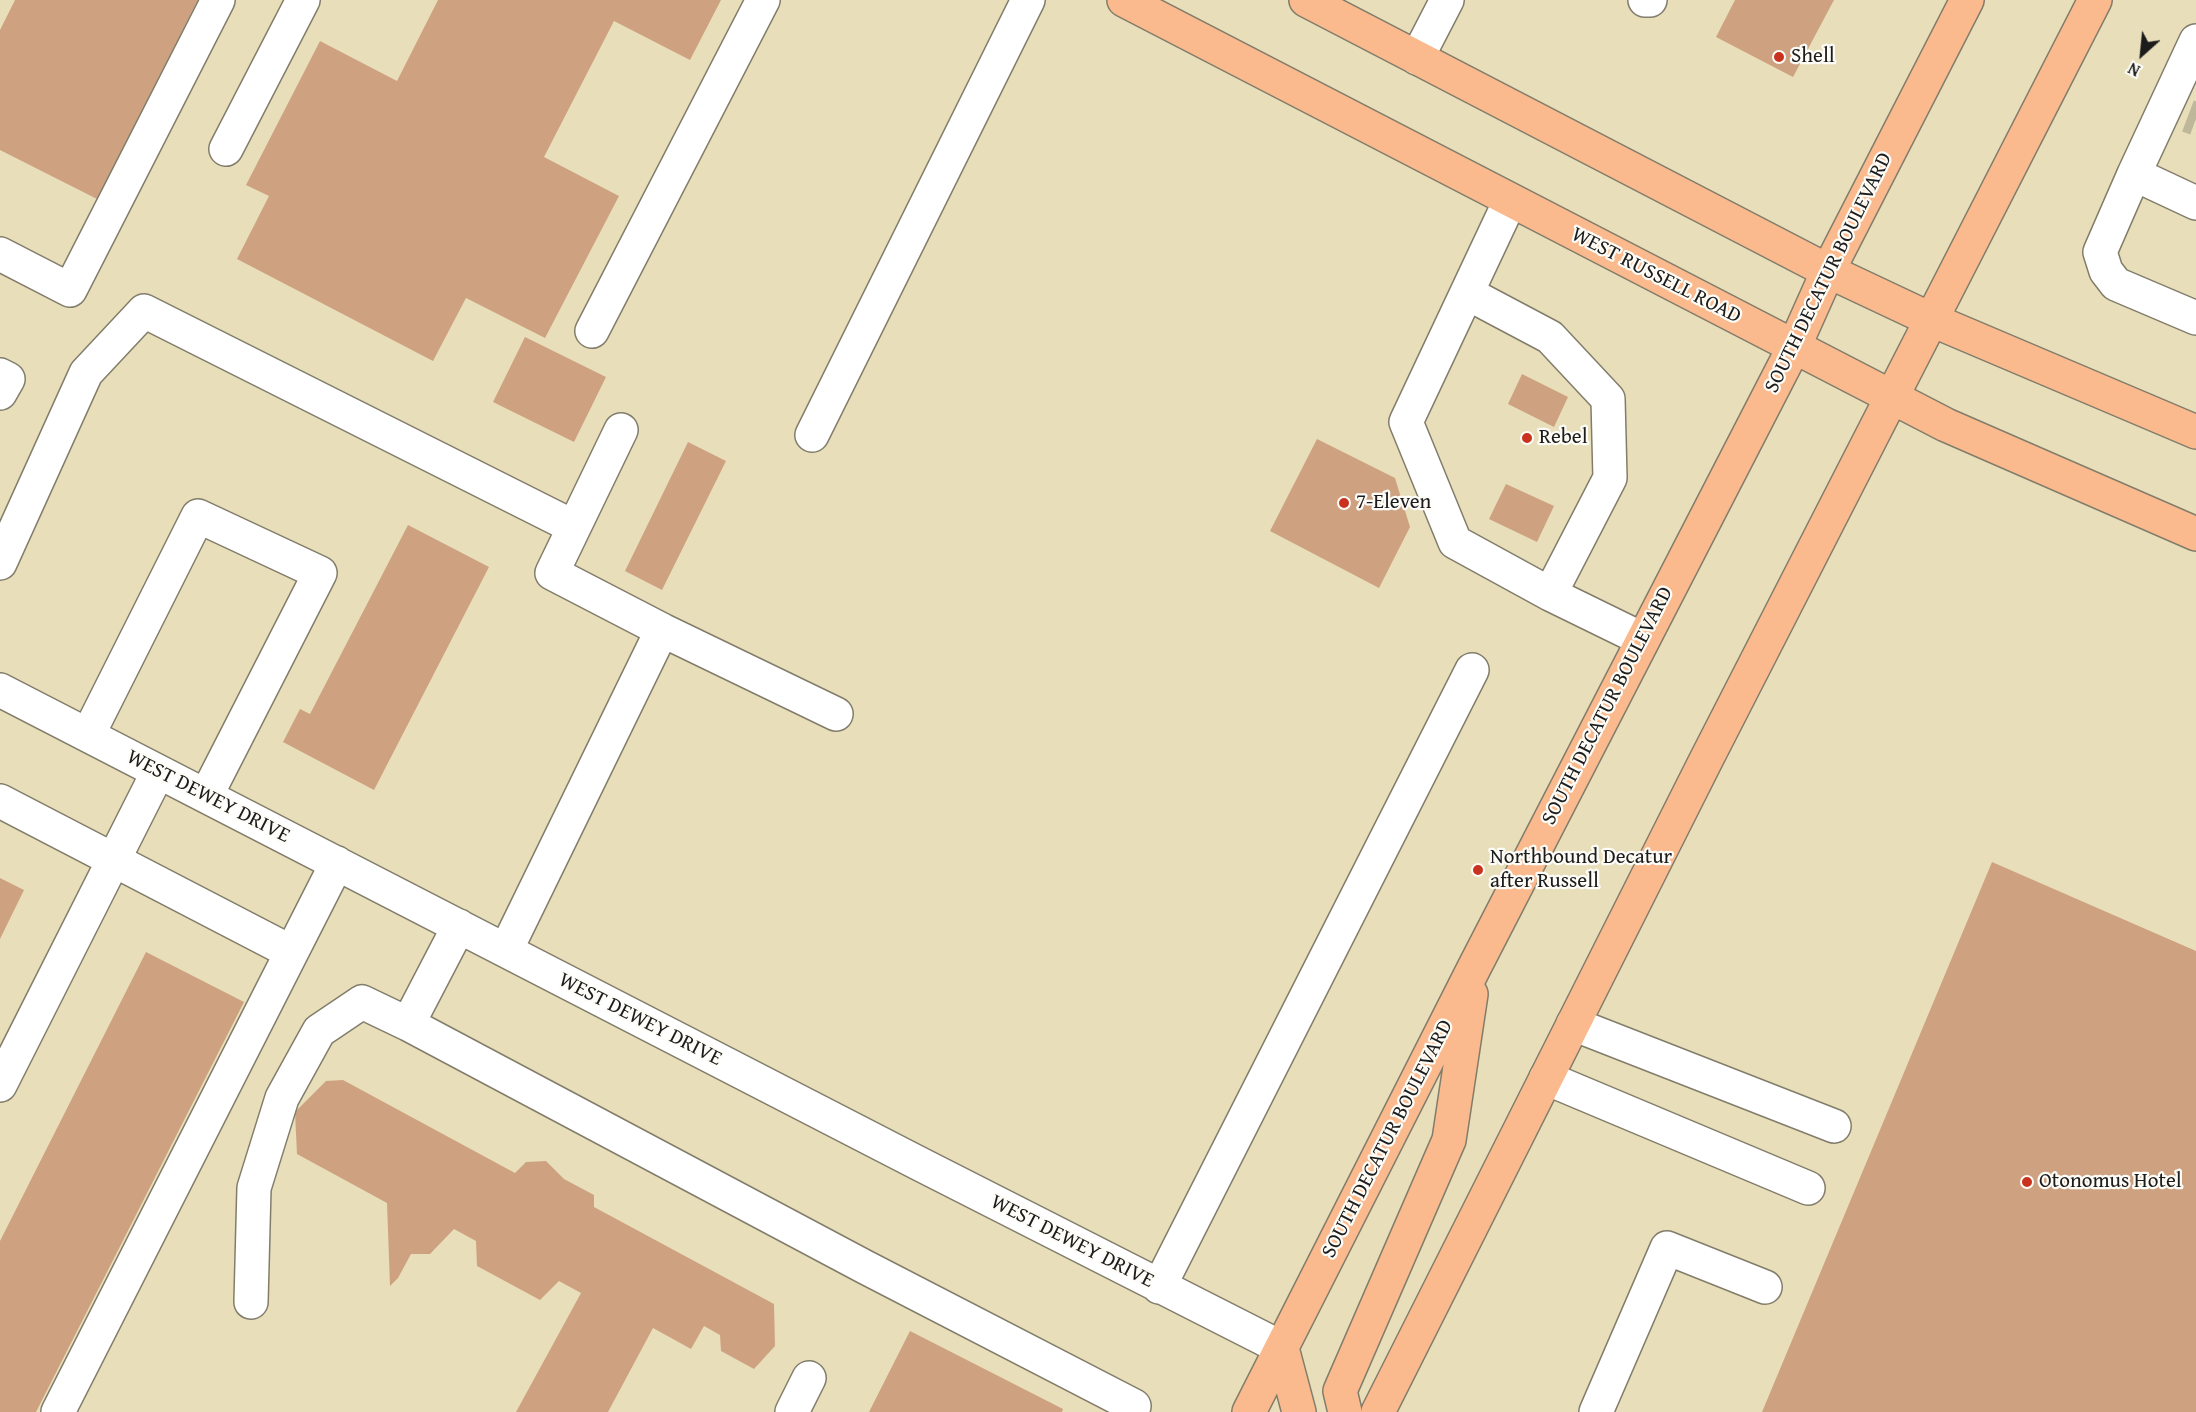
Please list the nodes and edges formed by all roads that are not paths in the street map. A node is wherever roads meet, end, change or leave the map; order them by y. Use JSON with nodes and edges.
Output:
{"nodes":[{"id":1,"x":218,"y":0,"type":"edge"},
{"id":2,"x":303,"y":0,"type":"edge"},
{"id":3,"x":763,"y":0,"type":"edge"},
{"id":4,"x":1028,"y":0,"type":"edge"},
{"id":5,"x":1124,"y":0,"type":"edge"},
{"id":6,"x":1306,"y":0,"type":"edge"},
{"id":7,"x":1447,"y":0,"type":"edge"},
{"id":8,"x":1645,"y":0,"type":"edge"},
{"id":9,"x":1650,"y":0,"type":"edge"},
{"id":10,"x":1967,"y":0,"type":"edge"},
{"id":11,"x":2095,"y":0,"type":"edge"},
{"id":12,"x":2194,"y":49,"type":"edge"},
{"id":13,"x":1417,"y":58,"type":"junction"},
{"id":14,"x":226,"y":149,"type":"dead end"},
{"id":15,"x":2134,"y":174,"type":"junction"},
{"id":16,"x":1510,"y":201,"type":"junction"},
{"id":17,"x":2196,"y":203,"type":"edge"},
{"id":18,"x":0,"y":254,"type":"edge"},
{"id":19,"x":1828,"y":271,"type":"junction"},
{"id":20,"x":1467,"y":293,"type":"junction"},
{"id":21,"x":2196,"y":318,"type":"edge"},
{"id":22,"x":1932,"y":320,"type":"junction"},
{"id":23,"x":592,"y":331,"type":"dead end"},
{"id":24,"x":1794,"y":347,"type":"junction"},
{"id":25,"x":0,"y":375,"type":"edge"},
{"id":26,"x":0,"y":393,"type":"edge"},
{"id":27,"x":1893,"y":396,"type":"junction"},
{"id":28,"x":621,"y":430,"type":"dead end"},
{"id":29,"x":2196,"y":432,"type":"edge"},
{"id":30,"x":812,"y":435,"type":"dead end"},
{"id":31,"x":574,"y":527,"type":"junction"},
{"id":32,"x":2196,"y":534,"type":"edge"},
{"id":33,"x":0,"y":563,"type":"edge"},
{"id":34,"x":1550,"y":594,"type":"junction"},
{"id":35,"x":662,"y":630,"type":"junction"},
{"id":36,"x":1642,"y":639,"type":"junction"},
{"id":37,"x":1472,"y":670,"type":"dead end"},
{"id":38,"x":0,"y":690,"type":"edge"},
{"id":39,"x":836,"y":714,"type":"dead end"},
{"id":40,"x":88,"y":735,"type":"junction"},
{"id":41,"x":158,"y":772,"type":"junction"},
{"id":42,"x":206,"y":796,"type":"junction"},
{"id":43,"x":0,"y":801,"type":"edge"},
{"id":44,"x":114,"y":860,"type":"junction"},
{"id":45,"x":337,"y":863,"type":"junction"},
{"id":46,"x":459,"y":926,"type":"junction"},
{"id":47,"x":506,"y":950,"type":"junction"},
{"id":48,"x":291,"y":952,"type":"junction"},
{"id":49,"x":1475,"y":966,"type":"junction"},
{"id":50,"x":408,"y":1024,"type":"junction"},
{"id":51,"x":1573,"y":1024,"type":"junction"},
{"id":52,"x":1546,"y":1078,"type":"junction"},
{"id":53,"x":0,"y":1085,"type":"edge"},
{"id":54,"x":1834,"y":1126,"type":"dead end"},
{"id":55,"x":1808,"y":1188,"type":"dead end"},
{"id":56,"x":1159,"y":1287,"type":"junction"},
{"id":57,"x":1766,"y":1287,"type":"dead end"},
{"id":58,"x":251,"y":1302,"type":"dead end"},
{"id":59,"x":1282,"y":1348,"type":"junction"},
{"id":60,"x":809,"y":1378,"type":"dead end"},
{"id":61,"x":1134,"y":1406,"type":"dead end"},
{"id":62,"x":58,"y":1412,"type":"edge"},
{"id":63,"x":792,"y":1412,"type":"edge"},
{"id":64,"x":1249,"y":1412,"type":"edge"},
{"id":65,"x":1299,"y":1412,"type":"edge"},
{"id":66,"x":1345,"y":1412,"type":"edge"},
{"id":67,"x":1378,"y":1412,"type":"edge"},
{"id":68,"x":1596,"y":1412,"type":"edge"}],
"edges":[{"from":1,"to":18,"type":"street"},
{"from":2,"to":14,"type":"street"},
{"from":3,"to":23,"type":"street"},
{"from":4,"to":30,"type":"street"},
{"from":5,"to":16,"type":"main road","name":"WEST RUSSELL ROAD"},
{"from":6,"to":13,"type":"main road"},
{"from":7,"to":13,"type":"street"},
{"from":8,"to":9,"type":"street"},
{"from":10,"to":19,"type":"main road","name":"SOUTH DECATUR BOULEVARD"},
{"from":11,"to":22,"type":"main road"},
{"from":12,"to":15,"type":"street"},
{"from":13,"to":19,"type":"main road"},
{"from":15,"to":17,"type":"street"},
{"from":15,"to":21,"type":"street"},
{"from":16,"to":20,"type":"street"},
{"from":16,"to":24,"type":"main road","name":"WEST RUSSELL ROAD"},
{"from":19,"to":22,"type":"main road"},
{"from":19,"to":24,"type":"main road","name":"SOUTH DECATUR BOULEVARD"},
{"from":20,"to":34,"type":"street"},
{"from":20,"to":34,"type":"street"},
{"from":22,"to":27,"type":"main road"},
{"from":22,"to":29,"type":"main road"},
{"from":24,"to":27,"type":"main road","name":"WEST RUSSELL ROAD"},
{"from":24,"to":36,"type":"main road","name":"SOUTH DECATUR BOULEVARD"},
{"from":25,"to":26,"type":"street"},
{"from":27,"to":32,"type":"main road","name":"WEST RUSSELL ROAD"},
{"from":27,"to":51,"type":"main road"},
{"from":28,"to":31,"type":"street"},
{"from":31,"to":33,"type":"street"},
{"from":31,"to":35,"type":"street"},
{"from":34,"to":36,"type":"street"},
{"from":35,"to":39,"type":"street"},
{"from":35,"to":47,"type":"street"},
{"from":36,"to":49,"type":"main road","name":"SOUTH DECATUR BOULEVARD"},
{"from":37,"to":56,"type":"street"},
{"from":38,"to":40,"type":"street","name":"WEST DEWEY DRIVE"},
{"from":40,"to":41,"type":"street","name":"WEST DEWEY DRIVE"},
{"from":40,"to":42,"type":"street"},
{"from":41,"to":42,"type":"street","name":"WEST DEWEY DRIVE"},
{"from":41,"to":44,"type":"street"},
{"from":42,"to":45,"type":"street","name":"WEST DEWEY DRIVE"},
{"from":43,"to":44,"type":"street"},
{"from":44,"to":48,"type":"street"},
{"from":44,"to":53,"type":"street"},
{"from":45,"to":46,"type":"street","name":"WEST DEWEY DRIVE"},
{"from":45,"to":48,"type":"street"},
{"from":46,"to":47,"type":"street","name":"WEST DEWEY DRIVE"},
{"from":46,"to":50,"type":"street"},
{"from":47,"to":56,"type":"street","name":"WEST DEWEY DRIVE"},
{"from":48,"to":62,"type":"street"},
{"from":49,"to":59,"type":"main road","name":"SOUTH DECATUR BOULEVARD"},
{"from":49,"to":66,"type":"main road"},
{"from":50,"to":58,"type":"street"},
{"from":50,"to":61,"type":"street"},
{"from":51,"to":52,"type":"main road"},
{"from":51,"to":54,"type":"street"},
{"from":52,"to":55,"type":"street"},
{"from":52,"to":67,"type":"main road"},
{"from":56,"to":59,"type":"street","name":"WEST DEWEY DRIVE"},
{"from":57,"to":68,"type":"street"},
{"from":59,"to":64,"type":"main road","name":"SOUTH DECATUR BOULEVARD"},
{"from":59,"to":65,"type":"main road"},
{"from":60,"to":63,"type":"street"}]}
